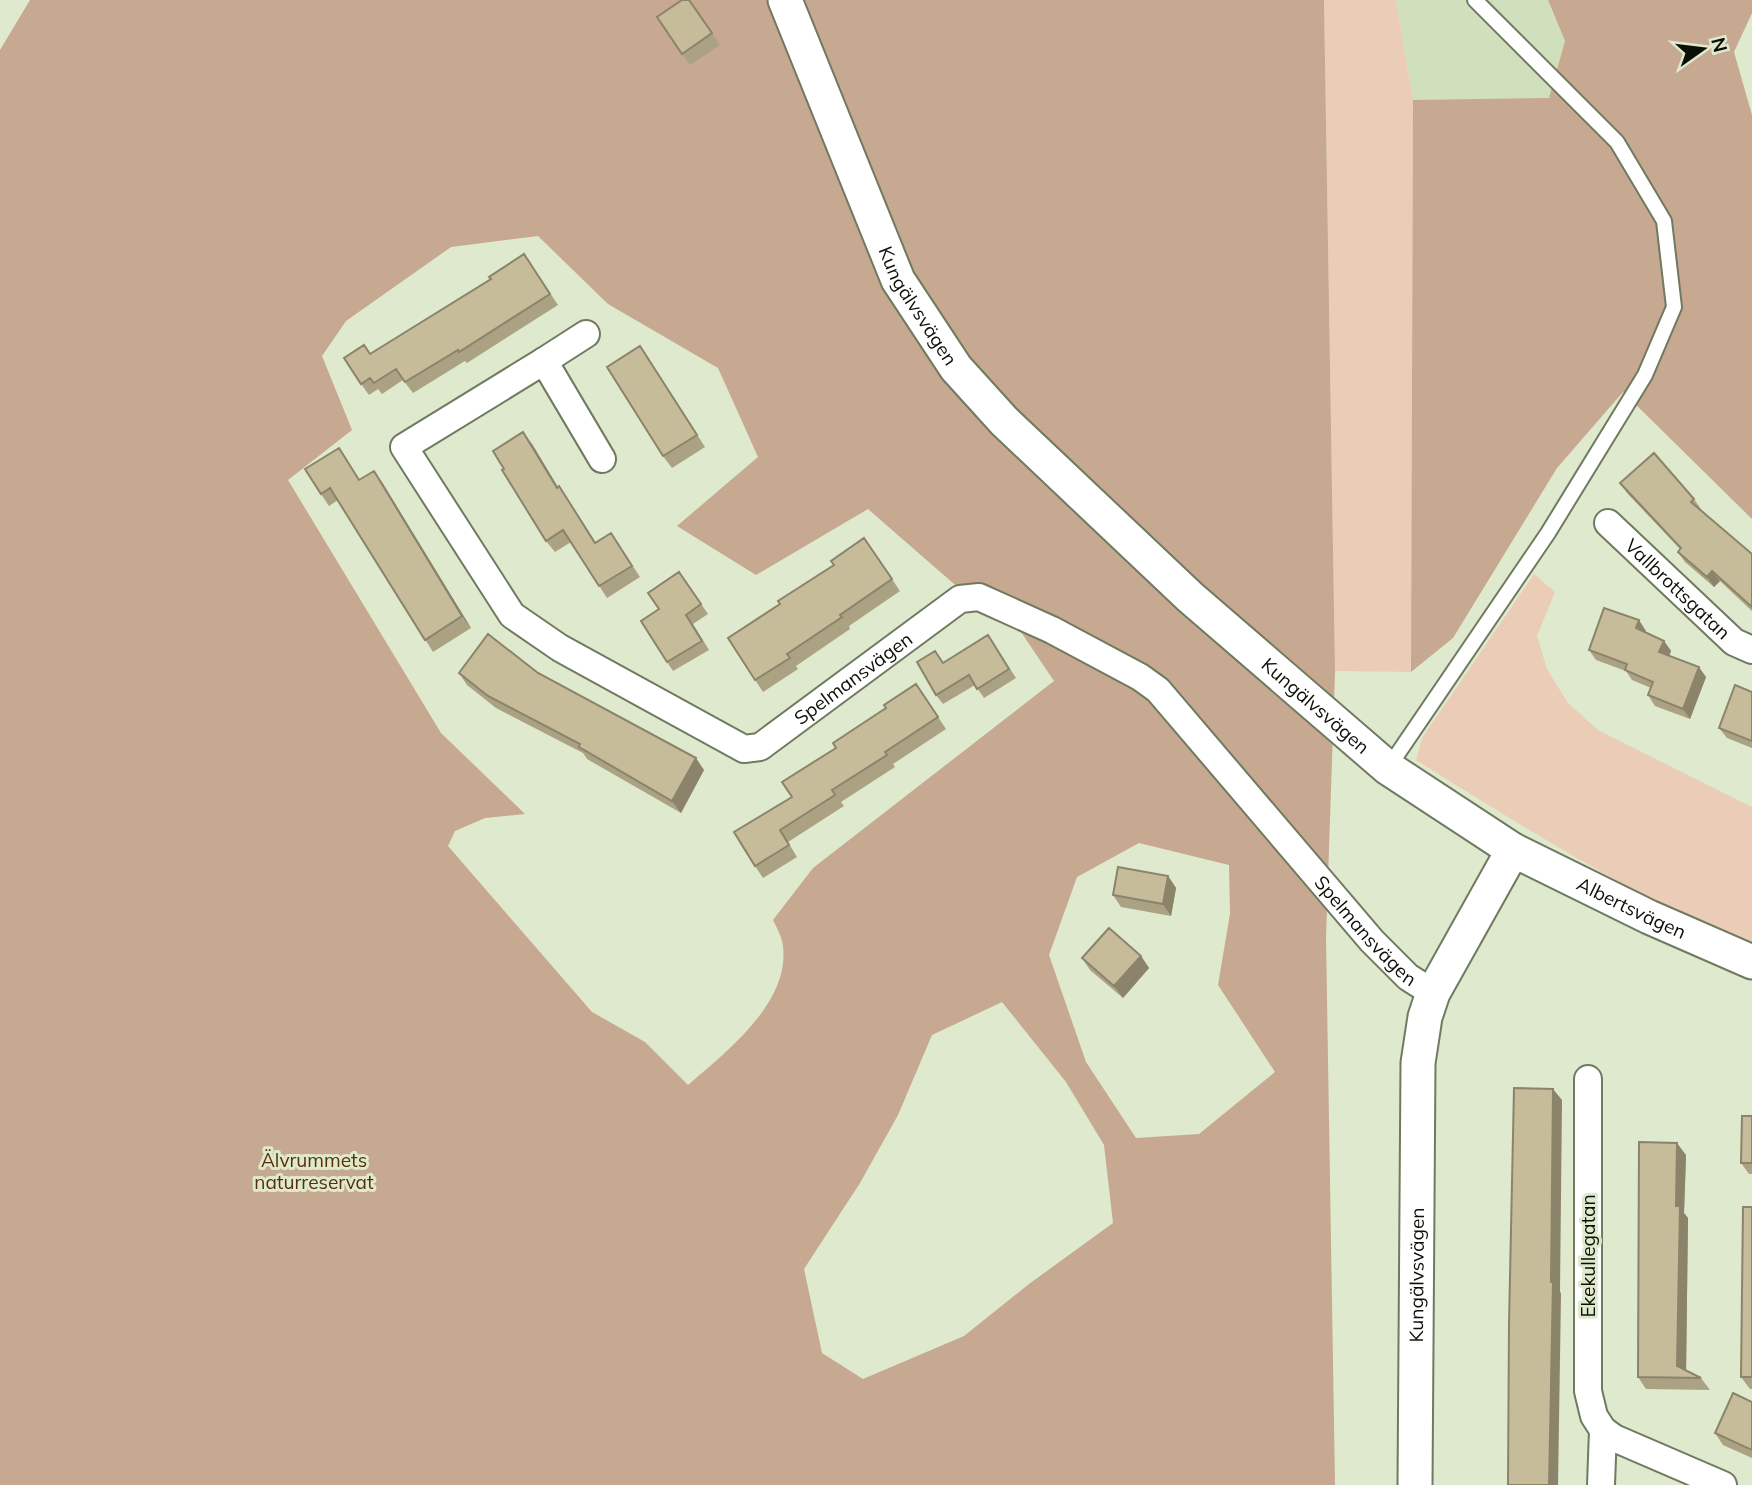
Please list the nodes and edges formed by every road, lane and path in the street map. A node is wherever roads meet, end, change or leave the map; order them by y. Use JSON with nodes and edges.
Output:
{"nodes":[{"id":1,"x":785,"y":0,"type":"edge"},
{"id":2,"x":1475,"y":0,"type":"edge"},
{"id":3,"x":586,"y":334,"type":"dead end"},
{"id":4,"x":544,"y":361,"type":"junction"},
{"id":5,"x":602,"y":458,"type":"dead end"},
{"id":6,"x":1608,"y":523,"type":"dead end"},
{"id":7,"x":1752,"y":650,"type":"edge"},
{"id":8,"x":1388,"y":768,"type":"junction"},
{"id":9,"x":1513,"y":850,"type":"junction"},
{"id":10,"x":1752,"y":962,"type":"edge"},
{"id":11,"x":1433,"y":993,"type":"junction"},
{"id":12,"x":1588,"y":1079,"type":"dead end"},
{"id":13,"x":1603,"y":1430,"type":"junction"},
{"id":14,"x":1415,"y":1485,"type":"edge"},
{"id":15,"x":1601,"y":1485,"type":"edge"},
{"id":16,"x":1723,"y":1485,"type":"edge"}],
"edges":[{"from":1,"to":8,"type":"street","name":"Kungälvsvägen"},
{"from":2,"to":8,"type":"lane"},
{"from":3,"to":4,"type":"street","name":"Spelmansvägen"},
{"from":4,"to":5,"type":"street"},
{"from":4,"to":11,"type":"street","name":"Spelmansvägen"},
{"from":6,"to":7,"type":"street","name":"Vallbrottsgatan"},
{"from":8,"to":9,"type":"street","name":"Kungälvsvägen"},
{"from":9,"to":10,"type":"street","name":"Albertsvägen"},
{"from":9,"to":11,"type":"street","name":"Kungälvsvägen"},
{"from":11,"to":14,"type":"street","name":"Kungälvsvägen"},
{"from":12,"to":13,"type":"street","name":"Ekekullegatan"},
{"from":13,"to":15,"type":"street","name":"Ekekullegatan"},
{"from":13,"to":16,"type":"street"}]}
